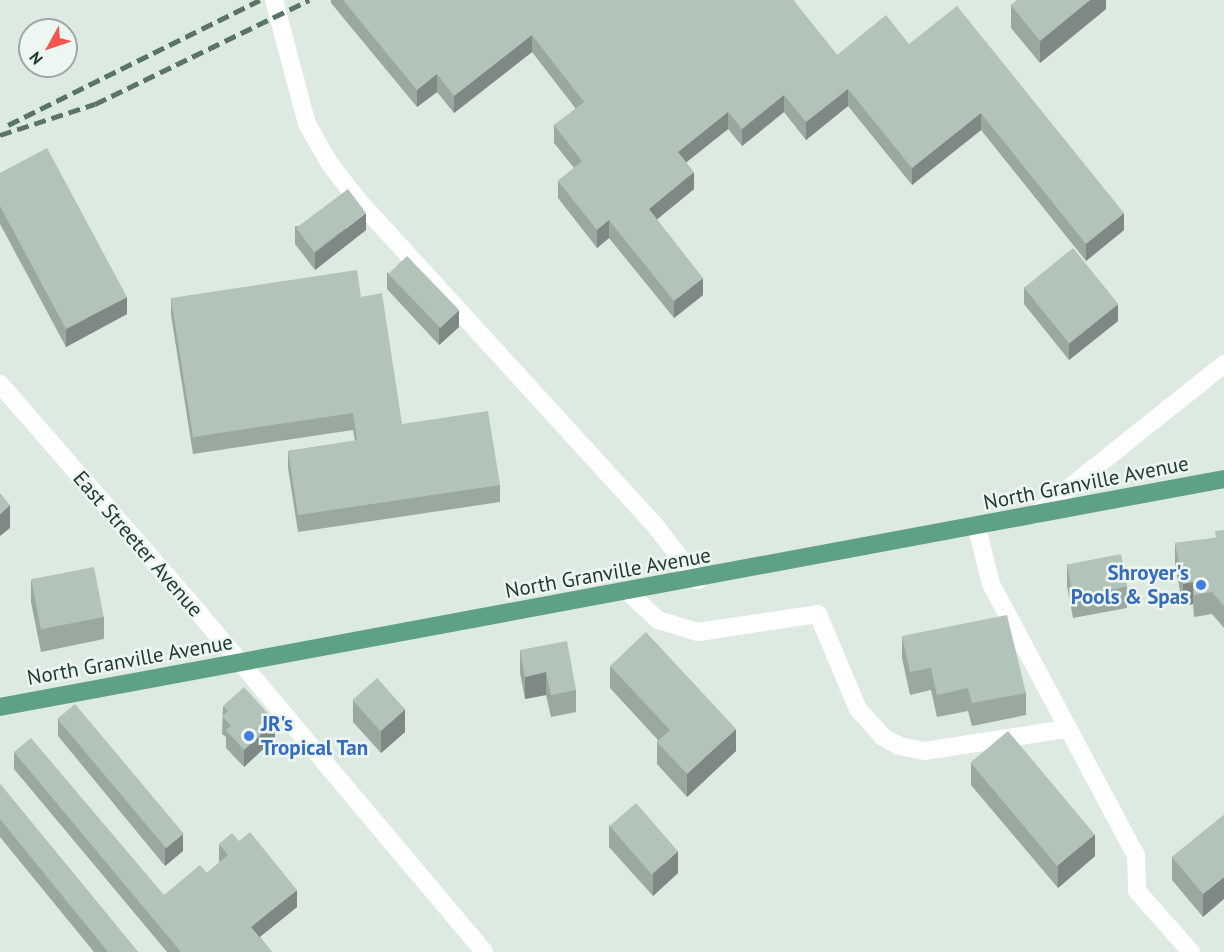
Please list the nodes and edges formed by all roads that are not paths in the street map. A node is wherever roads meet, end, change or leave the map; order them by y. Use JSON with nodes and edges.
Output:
{"nodes":[{"id":1,"x":274,"y":0,"type":"edge"},
{"id":2,"x":1224,"y":364,"type":"edge"},
{"id":3,"x":0,"y":384,"type":"edge"},
{"id":4,"x":1224,"y":479,"type":"edge"},
{"id":5,"x":1035,"y":515,"type":"junction"},
{"id":6,"x":977,"y":528,"type":"junction"},
{"id":7,"x":697,"y":580,"type":"junction"},
{"id":8,"x":628,"y":592,"type":"junction"},
{"id":9,"x":241,"y":663,"type":"junction"},
{"id":10,"x":0,"y":707,"type":"edge"},
{"id":11,"x":1066,"y":729,"type":"junction"},
{"id":12,"x":484,"y":952,"type":"edge"},
{"id":13,"x":1191,"y":952,"type":"edge"}],
"edges":[{"from":1,"to":7,"type":"street"},
{"from":2,"to":5,"type":"street"},
{"from":3,"to":9,"type":"street","name":"East Streeter Avenue"},
{"from":4,"to":5,"type":"main road","name":"North Granville Avenue"},
{"from":5,"to":6,"type":"main road","name":"North Granville Avenue"},
{"from":6,"to":7,"type":"main road","name":"North Granville Avenue"},
{"from":6,"to":11,"type":"street"},
{"from":7,"to":8,"type":"main road","name":"North Granville Avenue"},
{"from":8,"to":9,"type":"main road","name":"North Granville Avenue"},
{"from":8,"to":11,"type":"street"},
{"from":9,"to":10,"type":"main road","name":"North Granville Avenue"},
{"from":9,"to":12,"type":"street","name":"East Streeter Avenue"},
{"from":11,"to":13,"type":"street"}]}
